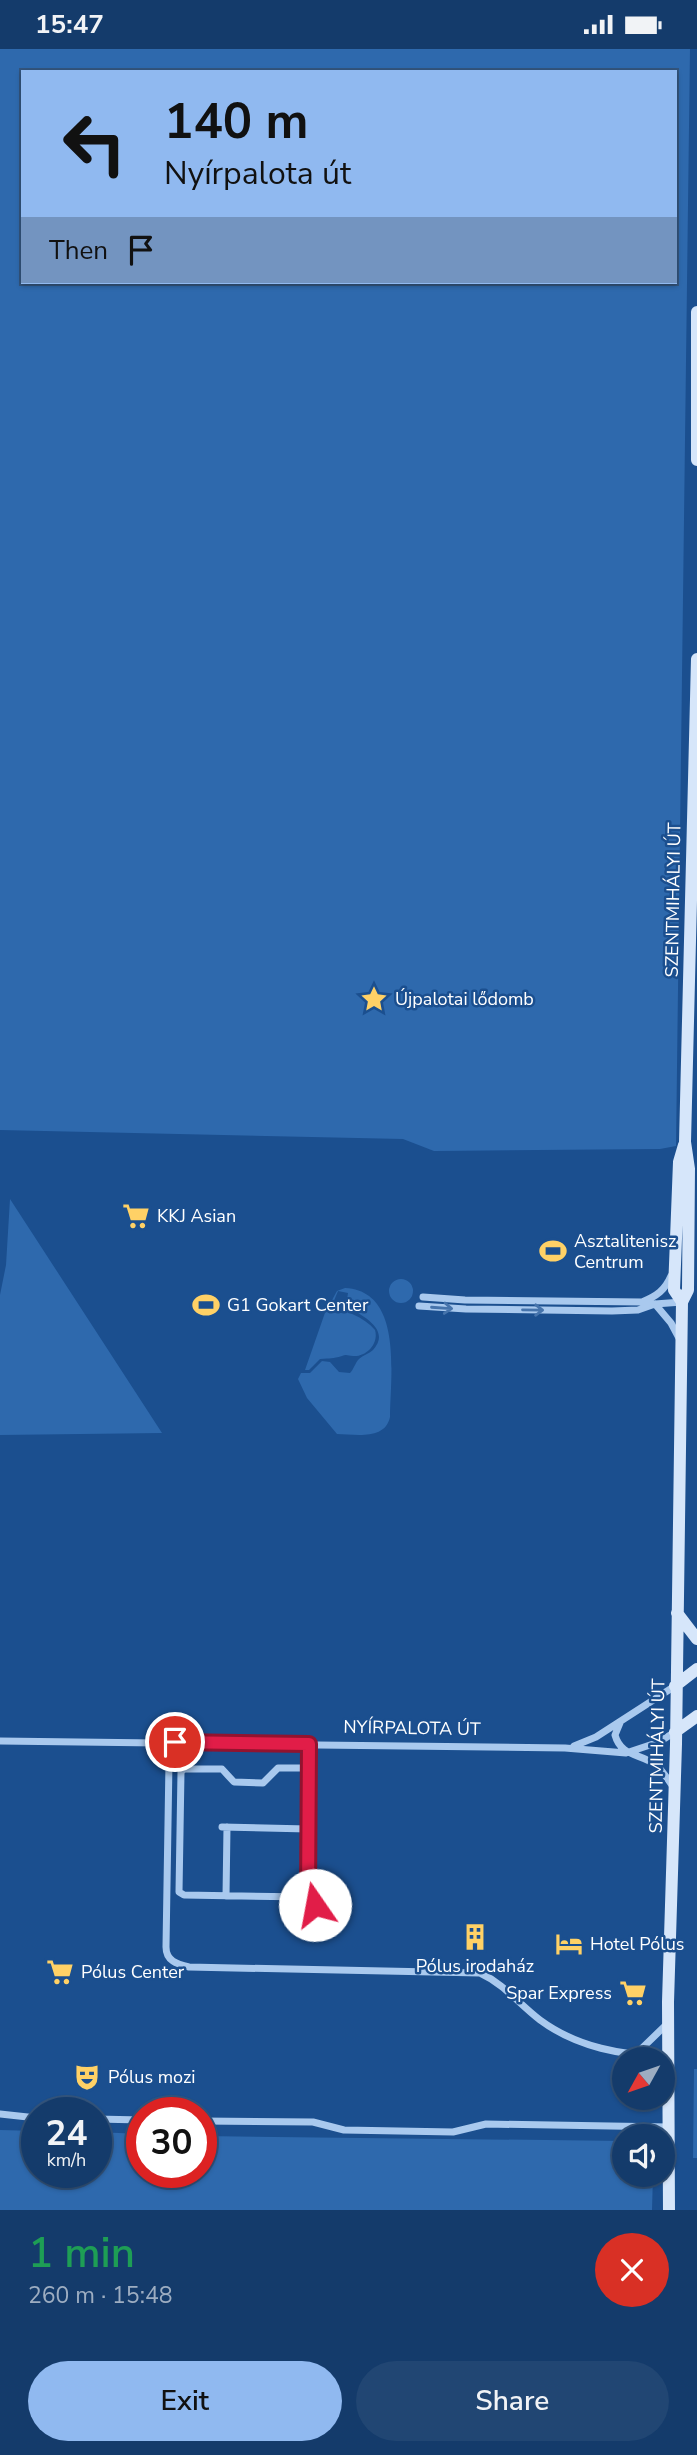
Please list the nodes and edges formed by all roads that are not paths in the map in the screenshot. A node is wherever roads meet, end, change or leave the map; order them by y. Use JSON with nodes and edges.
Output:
{"nodes":[{"id":1,"x":697,"y":313,"type":"edge"},
{"id":2,"x":697,"y":344,"type":"edge"},
{"id":3,"x":697,"y":460,"type":"edge"},
{"id":4,"x":697,"y":659,"type":"edge"},
{"id":5,"x":685,"y":1142,"type":"junction"},
{"id":6,"x":675,"y":1265,"type":"junction"},
{"id":7,"x":423,"y":1297,"type":"dead end"},
{"id":8,"x":642,"y":1302,"type":"junction"},
{"id":9,"x":682,"y":1302,"type":"junction"},
{"id":10,"x":655,"y":1304,"type":"junction"},
{"id":11,"x":419,"y":1306,"type":"dead end"},
{"id":12,"x":681,"y":1343,"type":"junction"},
{"id":13,"x":677,"y":1613,"type":"junction"},
{"id":14,"x":697,"y":1639,"type":"edge"},
{"id":15,"x":697,"y":1669,"type":"edge"},
{"id":16,"x":675,"y":1686,"type":"junction"},
{"id":17,"x":659,"y":1698,"type":"junction"},
{"id":18,"x":675,"y":1709,"type":"junction"},
{"id":19,"x":697,"y":1716,"type":"edge"},
{"id":20,"x":620,"y":1723,"type":"junction"},
{"id":21,"x":676,"y":1732,"type":"junction"},
{"id":22,"x":0,"y":1741,"type":"edge"},
{"id":23,"x":309,"y":1744,"type":"junction"},
{"id":24,"x":565,"y":1748,"type":"junction"},
{"id":25,"x":626,"y":1753,"type":"junction"},
{"id":26,"x":169,"y":1762,"type":"dead end"},
{"id":27,"x":309,"y":1768,"type":"junction"},
{"id":28,"x":674,"y":1789,"type":"junction"},
{"id":29,"x":308,"y":1829,"type":"junction"},
{"id":30,"x":226,"y":1896,"type":"junction"},
{"id":31,"x":308,"y":1897,"type":"junction"},
{"id":32,"x":315,"y":1905,"type":"dead end"},
{"id":33,"x":668,"y":2022,"type":"junction"},
{"id":34,"x":643,"y":2047,"type":"edge"},
{"id":35,"x":668,"y":2047,"type":"edge"},
{"id":36,"x":612,"y":2051,"type":"edge"},
{"id":37,"x":0,"y":2114,"type":"edge"},
{"id":38,"x":21,"y":2116,"type":"edge"},
{"id":39,"x":217,"y":2121,"type":"edge"},
{"id":40,"x":612,"y":2126,"type":"edge"},
{"id":41,"x":669,"y":2187,"type":"edge"},
{"id":42,"x":669,"y":2210,"type":"edge"}],
"edges":[{"from":1,"to":2,"type":"main road"},
{"from":2,"to":3,"type":"main road"},
{"from":4,"to":5,"type":"main road","name":"SZENTMIHÁLYI ÚT"},
{"from":5,"to":6,"type":"main road","name":"SZENTMIHÁLYI ÚT"},
{"from":5,"to":9,"type":"main road","name":"SZENTMIHÁLYI ÚT"},
{"from":6,"to":8,"type":"street"},
{"from":6,"to":9,"type":"main road","name":"SZENTMIHÁLYI ÚT"},
{"from":7,"to":8,"type":"street"},
{"from":8,"to":10,"type":"street"},
{"from":9,"to":10,"type":"street"},
{"from":9,"to":12,"type":"main road","name":"SZENTMIHÁLYI ÚT"},
{"from":11,"to":10,"type":"street","one_way":true},
{"from":10,"to":12,"type":"street"},
{"from":12,"to":13,"type":"main road","name":"SZENTMIHÁLYI ÚT"},
{"from":13,"to":14,"type":"main road"},
{"from":13,"to":16,"type":"main road","name":"SZENTMIHÁLYI ÚT"},
{"from":15,"to":16,"type":"main road","name":"NYÍRPALOTA ÚT"},
{"from":16,"to":17,"type":"street","name":"NYÍRPALOTA ÚT"},
{"from":16,"to":18,"type":"main road","name":"SZENTMIHÁLYI ÚT"},
{"from":17,"to":18,"type":"street"},
{"from":17,"to":20,"type":"street","name":"NYÍRPALOTA ÚT"},
{"from":18,"to":21,"type":"main road","name":"SZENTMIHÁLYI ÚT"},
{"from":19,"to":21,"type":"main road","name":"NYÍRPALOTA ÚT"},
{"from":20,"to":24,"type":"street","name":"NYÍRPALOTA ÚT"},
{"from":20,"to":25,"type":"street"},
{"from":21,"to":25,"type":"street","name":"NYÍRPALOTA ÚT"},
{"from":21,"to":28,"type":"main road","name":"SZENTMIHÁLYI ÚT"},
{"from":22,"to":23,"type":"street","name":"NYÍRPALOTA ÚT"},
{"from":23,"to":24,"type":"street","name":"NYÍRPALOTA ÚT"},
{"from":23,"to":27,"type":"street"},
{"from":24,"to":25,"type":"street","name":"NYÍRPALOTA ÚT"},
{"from":25,"to":28,"type":"street"},
{"from":26,"to":36,"type":"street"},
{"from":27,"to":29,"type":"street"},
{"from":27,"to":30,"type":"street"},
{"from":28,"to":33,"type":"main road","name":"SZENTMIHÁLYI ÚT"},
{"from":29,"to":30,"type":"street"},
{"from":29,"to":31,"type":"street"},
{"from":30,"to":31,"type":"street"},
{"from":31,"to":32,"type":"street"},
{"from":33,"to":34,"type":"street"},
{"from":33,"to":35,"type":"main road","name":"SZENTMIHÁLYI ÚT"},
{"from":37,"to":38,"type":"street"},
{"from":39,"to":40,"type":"street"},
{"from":41,"to":42,"type":"main road","name":"SZENTMIHÁLYI ÚT"}]}
